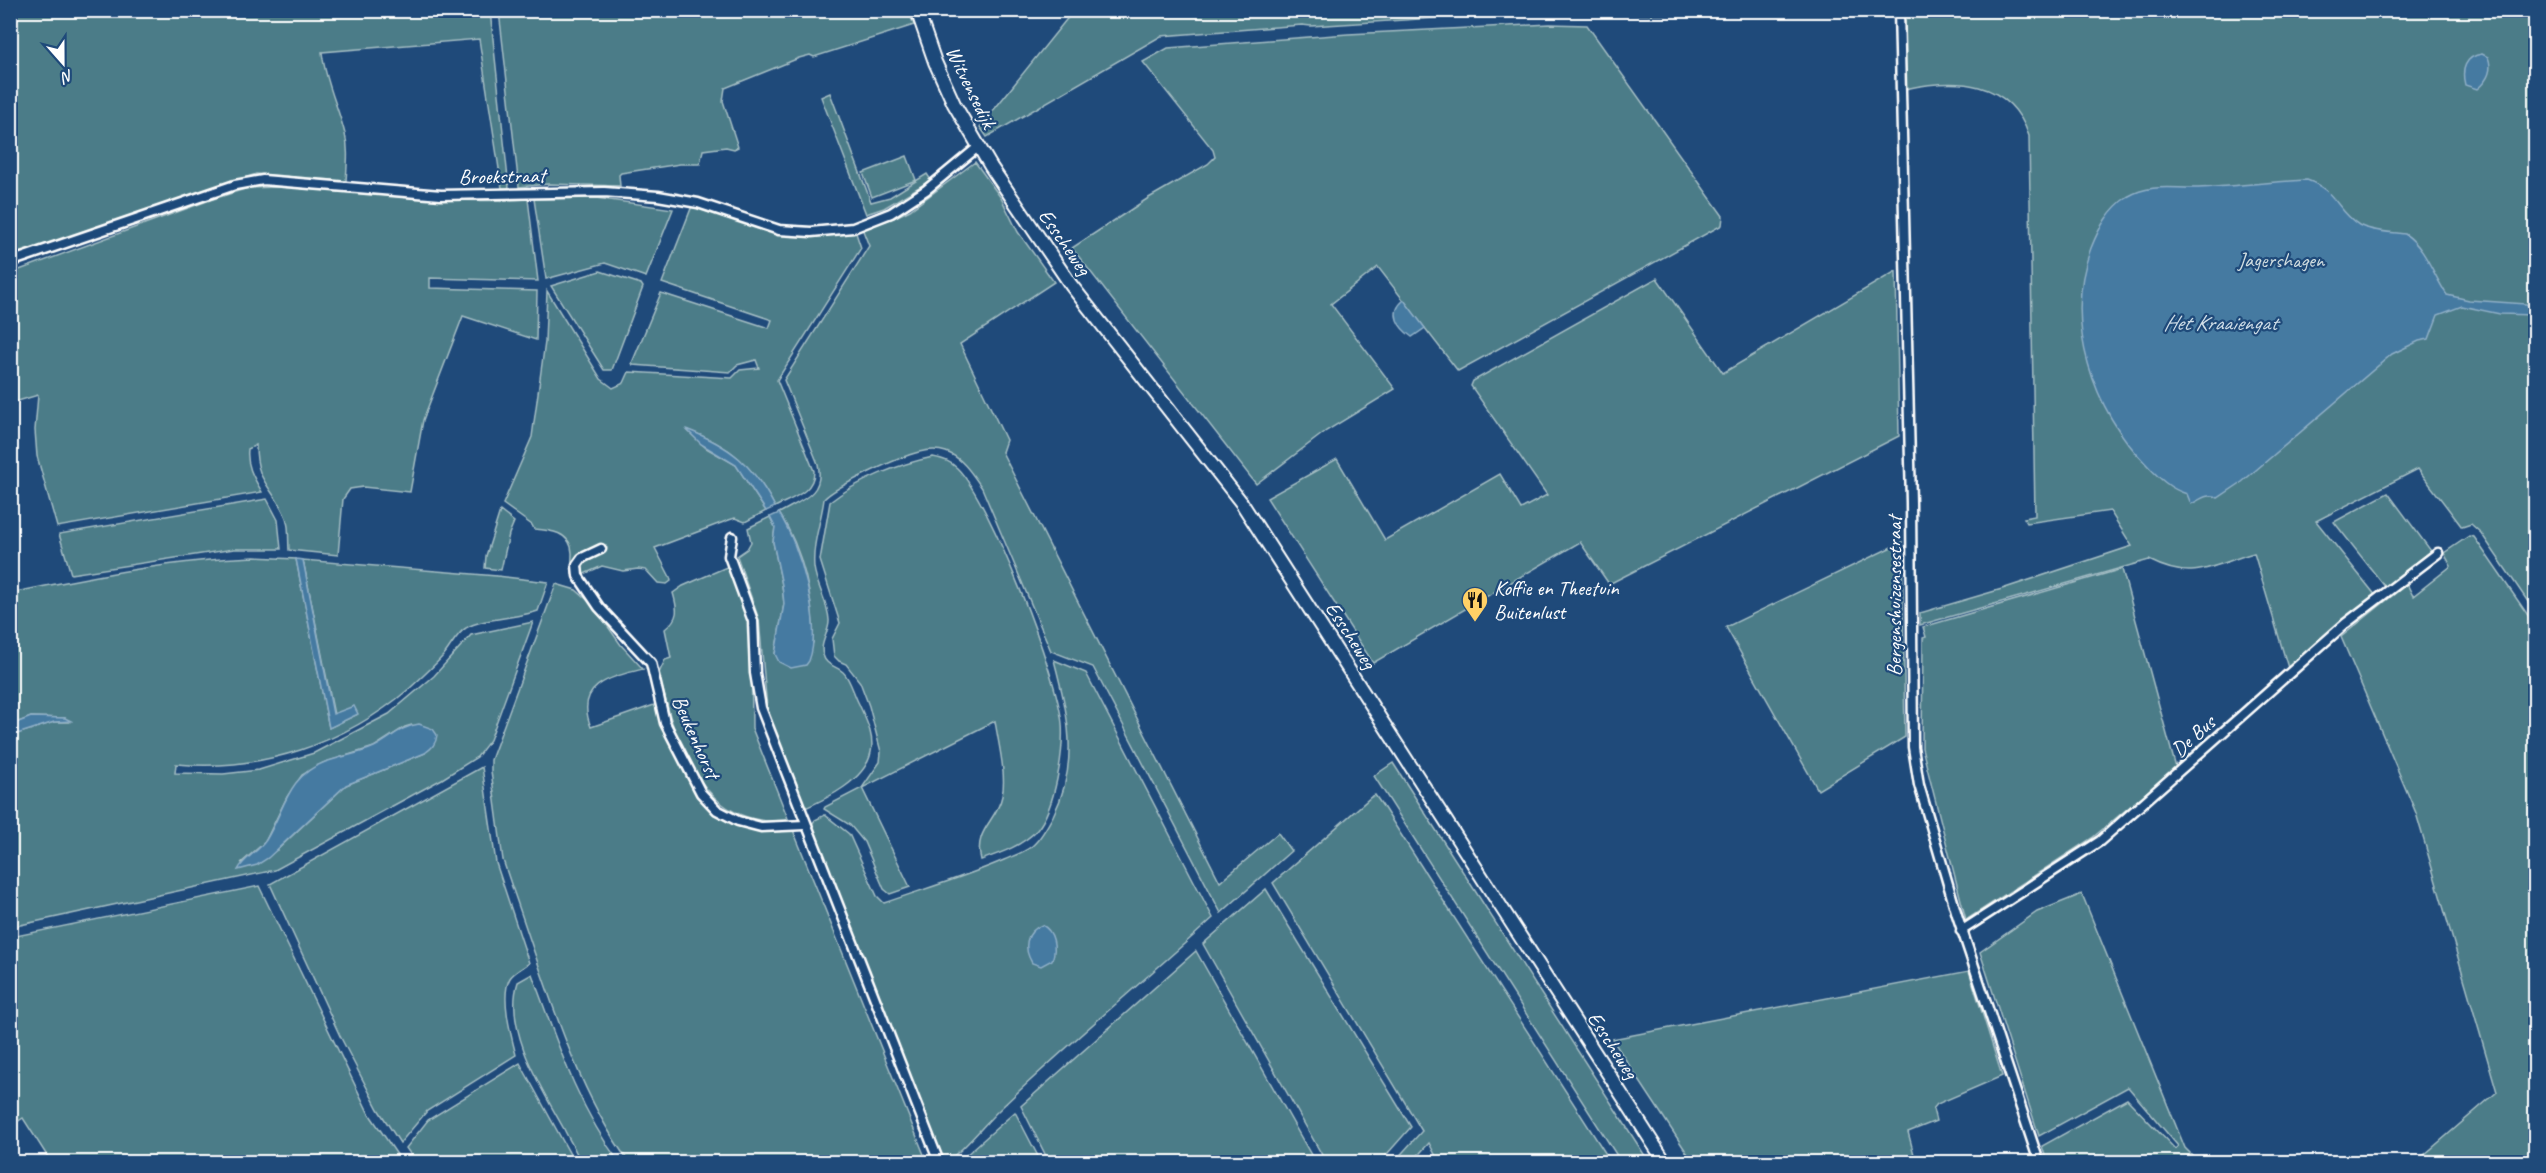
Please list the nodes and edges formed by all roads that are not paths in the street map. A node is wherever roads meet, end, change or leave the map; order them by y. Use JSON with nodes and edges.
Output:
{"nodes":[{"id":1,"x":917,"y":10,"type":"edge"},
{"id":2,"x":1899,"y":10,"type":"edge"},
{"id":3,"x":978,"y":147,"type":"junction"},
{"id":4,"x":10,"y":262,"type":"edge"},
{"id":5,"x":732,"y":537,"type":"dead end"},
{"id":6,"x":601,"y":549,"type":"dead end"},
{"id":7,"x":2438,"y":553,"type":"dead end"},
{"id":8,"x":805,"y":825,"type":"junction"},
{"id":9,"x":1962,"y":931,"type":"junction"},
{"id":10,"x":939,"y":1162,"type":"edge"},
{"id":11,"x":1665,"y":1162,"type":"edge"},
{"id":12,"x":2039,"y":1162,"type":"edge"}],
"edges":[{"from":1,"to":3,"type":"street","name":"Witvensedijk"},
{"from":2,"to":9,"type":"street","name":"Bergenshuizensestraat"},
{"from":3,"to":4,"type":"street","name":"Broekstraat"},
{"from":3,"to":11,"type":"street","name":"Esscheweg"},
{"from":5,"to":8,"type":"street"},
{"from":6,"to":8,"type":"street","name":"Beukenhorst"},
{"from":7,"to":9,"type":"street","name":"De Bus"},
{"from":8,"to":10,"type":"street"},
{"from":9,"to":12,"type":"street","name":"Bergenshuizensestraat"}]}
